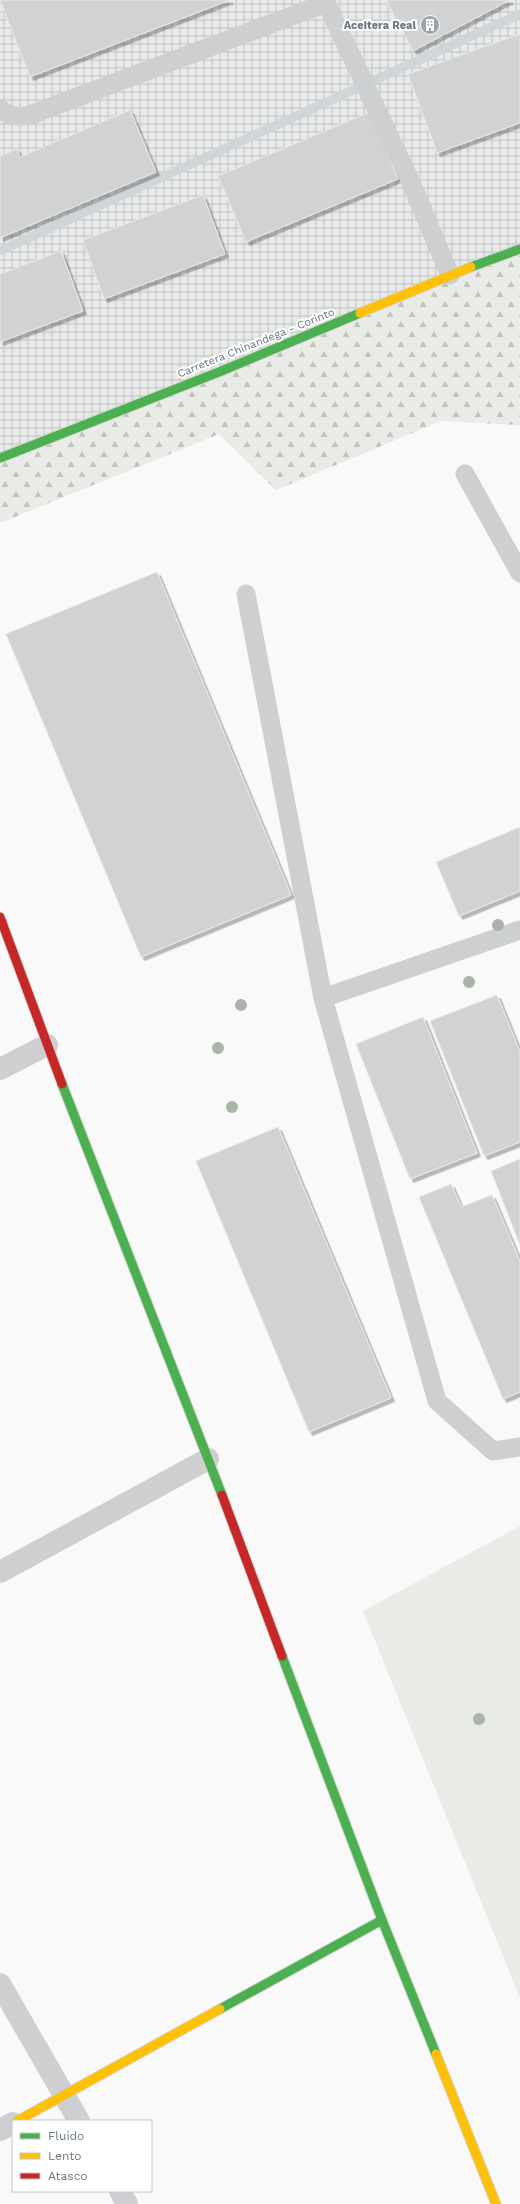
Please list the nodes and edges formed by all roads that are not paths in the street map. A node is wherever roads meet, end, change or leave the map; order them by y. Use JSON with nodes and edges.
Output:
{"nodes":[{"id":1,"x":326,"y":1,"type":"edge"},
{"id":2,"x":0,"y":109,"type":"edge"},
{"id":3,"x":520,"y":249,"type":"edge"},
{"id":4,"x":450,"y":275,"type":"junction"},
{"id":5,"x":0,"y":458,"type":"edge"},
{"id":6,"x":465,"y":474,"type":"dead end"},
{"id":7,"x":520,"y":574,"type":"edge"},
{"id":8,"x":246,"y":594,"type":"dead end"},
{"id":9,"x":0,"y":917,"type":"edge"},
{"id":10,"x":520,"y":930,"type":"edge"},
{"id":11,"x":323,"y":998,"type":"junction"},
{"id":12,"x":48,"y":1045,"type":"junction"},
{"id":13,"x":0,"y":1069,"type":"edge"},
{"id":14,"x":520,"y":1447,"type":"edge"},
{"id":15,"x":208,"y":1459,"type":"junction"},
{"id":16,"x":0,"y":1572,"type":"edge"},
{"id":17,"x":382,"y":1920,"type":"junction"},
{"id":18,"x":0,"y":1984,"type":"edge"},
{"id":19,"x":64,"y":2096,"type":"junction"},
{"id":20,"x":19,"y":2120,"type":"edge"},
{"id":21,"x":78,"y":2120,"type":"edge"},
{"id":22,"x":12,"y":2124,"type":"edge"},
{"id":23,"x":0,"y":2130,"type":"edge"},
{"id":24,"x":121,"y":2192,"type":"edge"},
{"id":25,"x":128,"y":2204,"type":"edge"},
{"id":26,"x":496,"y":2204,"type":"edge"}],
"edges":[{"from":1,"to":2,"type":"lane"},
{"from":1,"to":4,"type":"lane"},
{"from":3,"to":4,"type":"main road","name":"Carretera Chinandega - Corinto"},
{"from":4,"to":5,"type":"main road","name":"Carretera Chinandega - Corinto"},
{"from":6,"to":7,"type":"lane"},
{"from":8,"to":11,"type":"lane"},
{"from":9,"to":12,"type":"main road"},
{"from":10,"to":11,"type":"lane"},
{"from":11,"to":14,"type":"lane"},
{"from":12,"to":13,"type":"street"},
{"from":12,"to":15,"type":"main road"},
{"from":15,"to":16,"type":"street"},
{"from":15,"to":17,"type":"main road"},
{"from":17,"to":19,"type":"main road"},
{"from":17,"to":26,"type":"main road"},
{"from":18,"to":19,"type":"street"},
{"from":19,"to":20,"type":"main road"},
{"from":19,"to":21,"type":"street"},
{"from":22,"to":23,"type":"street"},
{"from":24,"to":25,"type":"street"}]}
